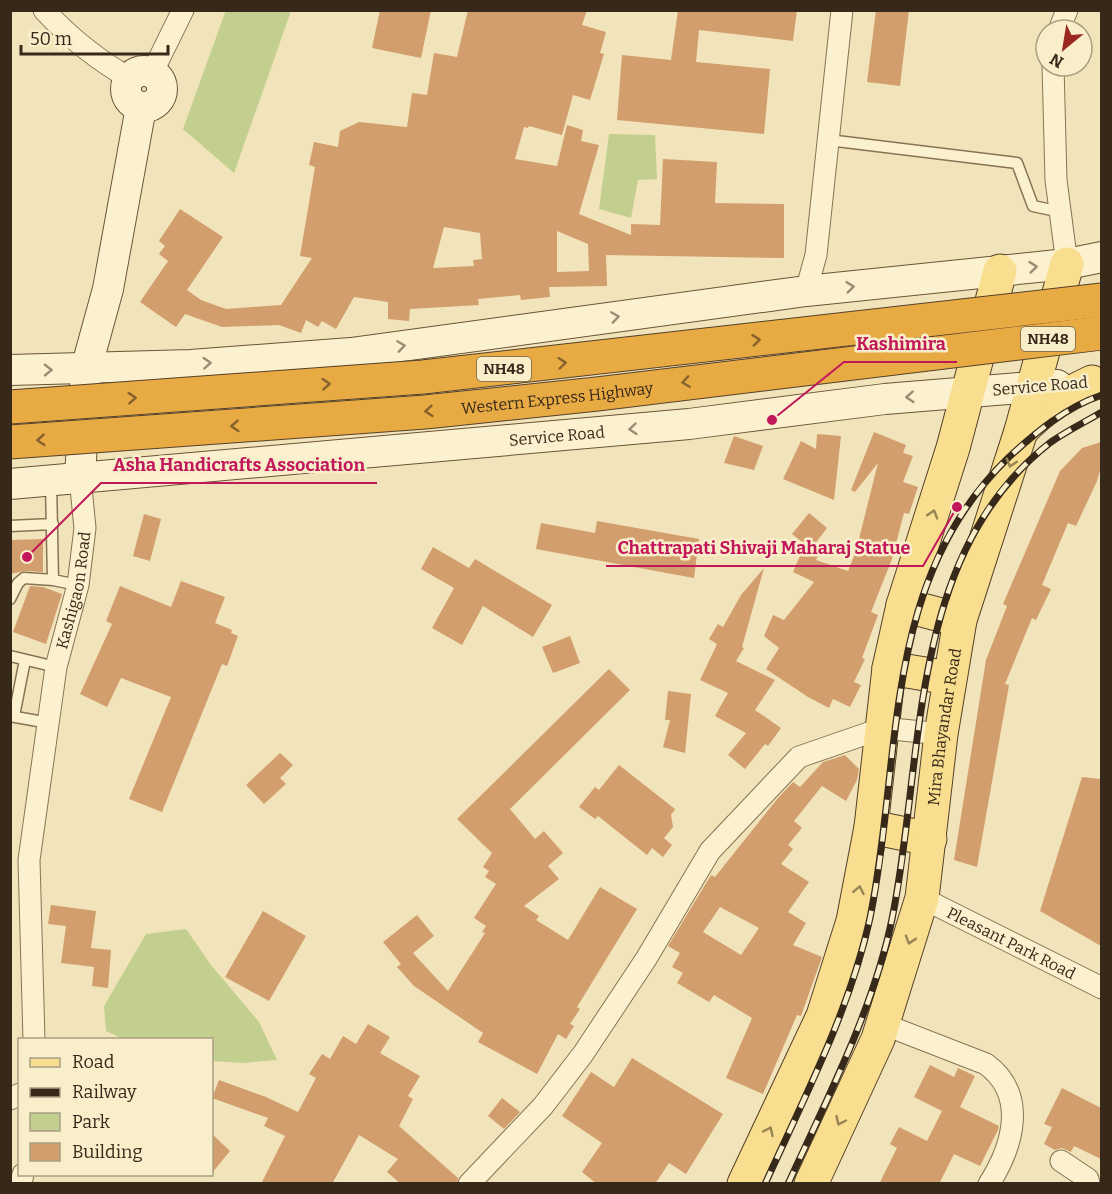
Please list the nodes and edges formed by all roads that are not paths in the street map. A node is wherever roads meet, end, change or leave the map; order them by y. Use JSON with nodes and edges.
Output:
{"nodes":[{"id":1,"x":44,"y":10,"type":"edge"},
{"id":2,"x":183,"y":10,"type":"edge"},
{"id":3,"x":842,"y":10,"type":"edge"},
{"id":4,"x":141,"y":75,"type":"junction"},
{"id":5,"x":1053,"y":78,"type":"edge"},
{"id":6,"x":828,"y":140,"type":"junction"},
{"id":7,"x":1061,"y":212,"type":"junction"},
{"id":8,"x":1101,"y":257,"type":"edge"},
{"id":9,"x":1067,"y":264,"type":"junction"},
{"id":10,"x":1000,"y":271,"type":"junction"},
{"id":11,"x":806,"y":291,"type":"junction"},
{"id":12,"x":1101,"y":300,"type":"edge"},
{"id":13,"x":1101,"y":333,"type":"edge"},
{"id":14,"x":86,"y":369,"type":"junction"},
{"id":15,"x":10,"y":370,"type":"edge"},
{"id":16,"x":1097,"y":381,"type":"edge"},
{"id":17,"x":1034,"y":387,"type":"junction"},
{"id":18,"x":969,"y":393,"type":"junction"},
{"id":19,"x":10,"y":407,"type":"edge"},
{"id":20,"x":1021,"y":431,"type":"junction"},
{"id":21,"x":10,"y":442,"type":"edge"},
{"id":22,"x":66,"y":480,"type":"junction"},
{"id":23,"x":10,"y":484,"type":"edge"},
{"id":24,"x":53,"y":524,"type":"junction"},
{"id":25,"x":10,"y":526,"type":"edge"},
{"id":26,"x":53,"y":580,"type":"junction"},
{"id":27,"x":78,"y":585,"type":"junction"},
{"id":28,"x":10,"y":599,"type":"edge"},
{"id":29,"x":903,"y":605,"type":"junction"},
{"id":30,"x":960,"y":620,"type":"junction"},
{"id":31,"x":10,"y":656,"type":"edge"},
{"id":32,"x":25,"y":660,"type":"junction"},
{"id":33,"x":56,"y":668,"type":"junction"},
{"id":34,"x":889,"y":668,"type":"junction"},
{"id":35,"x":949,"y":678,"type":"junction"},
{"id":36,"x":12,"y":716,"type":"edge"},
{"id":37,"x":49,"y":723,"type":"junction"},
{"id":38,"x":883,"y":728,"type":"junction"},
{"id":39,"x":941,"y":734,"type":"junction"},
{"id":40,"x":871,"y":827,"type":"junction"},
{"id":41,"x":930,"y":839,"type":"junction"},
{"id":42,"x":922,"y":898,"type":"junction"},
{"id":43,"x":1101,"y":988,"type":"edge"},
{"id":44,"x":883,"y":1024,"type":"junction"},
{"id":45,"x":34,"y":1038,"type":"edge"},
{"id":46,"x":1061,"y":1161,"type":"dead end"},
{"id":47,"x":469,"y":1184,"type":"edge"},
{"id":48,"x":744,"y":1184,"type":"edge"},
{"id":49,"x":811,"y":1184,"type":"edge"},
{"id":50,"x":989,"y":1184,"type":"edge"},
{"id":51,"x":1089,"y":1184,"type":"edge"}],
"edges":[{"from":1,"to":4,"type":"street"},
{"from":2,"to":4,"type":"street"},
{"from":3,"to":6,"type":"street"},
{"from":4,"to":14,"type":"main road","name":"Kashigaon Road"},
{"from":5,"to":7,"type":"street"},
{"from":6,"to":7,"type":"lane"},
{"from":6,"to":11,"type":"street"},
{"from":7,"to":9,"type":"street"},
{"from":8,"to":9,"type":"main road"},
{"from":10,"to":9,"type":"main road","one_way":true},
{"from":9,"to":17,"type":"main road","name":"Mira Bhayandar Road"},
{"from":11,"to":10,"type":"main road","one_way":true},
{"from":10,"to":18,"type":"main road"},
{"from":14,"to":11,"type":"main road","one_way":true},
{"from":19,"to":12,"type":"highway","name":"Western Express Highway","number":"NH48","one_way":true,"bridge":true},
{"from":13,"to":21,"type":"highway","name":"Western Express Highway","number":"NH48","one_way":true,"bridge":true},
{"from":15,"to":14,"type":"main road","one_way":true},
{"from":14,"to":22,"type":"main road","name":"Kashigaon Road"},
{"from":16,"to":17,"type":"main road","name":"Service Road"},
{"from":16,"to":20,"type":"main road"},
{"from":17,"to":18,"type":"main road","name":"Service Road"},
{"from":17,"to":20,"type":"main road","name":"Mira Bhayandar Road"},
{"from":18,"to":22,"type":"main road","name":"Service Road","one_way":true},
{"from":29,"to":18,"type":"main road","one_way":true},
{"from":20,"to":30,"type":"main road","name":"Mira Bhayandar Road","one_way":true},
{"from":22,"to":23,"type":"main road","name":"Service Road"},
{"from":22,"to":24,"type":"lane"},
{"from":22,"to":27,"type":"street","name":"Kashigaon Road"},
{"from":24,"to":25,"type":"lane"},
{"from":24,"to":26,"type":"lane"},
{"from":26,"to":27,"type":"lane"},
{"from":26,"to":28,"type":"lane"},
{"from":27,"to":33,"type":"street","name":"Kashigaon Road"},
{"from":29,"to":30,"type":"main road"},
{"from":29,"to":34,"type":"main road"},
{"from":30,"to":35,"type":"main road","name":"Mira Bhayandar Road"},
{"from":31,"to":32,"type":"lane"},
{"from":32,"to":33,"type":"lane"},
{"from":32,"to":36,"type":"lane"},
{"from":33,"to":37,"type":"street","name":"Kashigaon Road"},
{"from":34,"to":35,"type":"main road"},
{"from":34,"to":38,"type":"main road"},
{"from":35,"to":39,"type":"main road","name":"Mira Bhayandar Road"},
{"from":36,"to":37,"type":"lane"},
{"from":37,"to":45,"type":"street","name":"Kashigaon Road"},
{"from":38,"to":39,"type":"street"},
{"from":38,"to":40,"type":"main road"},
{"from":38,"to":47,"type":"street"},
{"from":39,"to":41,"type":"main road","name":"Mira Bhayandar Road"},
{"from":40,"to":41,"type":"main road"},
{"from":48,"to":40,"type":"main road","one_way":true},
{"from":41,"to":42,"type":"main road","name":"Mira Bhayandar Road"},
{"from":42,"to":43,"type":"street","name":"Pleasant Park Road"},
{"from":42,"to":44,"type":"main road","name":"Mira Bhayandar Road","one_way":true},
{"from":44,"to":49,"type":"main road","name":"Mira Bhayandar Road","one_way":true},
{"from":44,"to":50,"type":"street"},
{"from":46,"to":51,"type":"street"}]}
